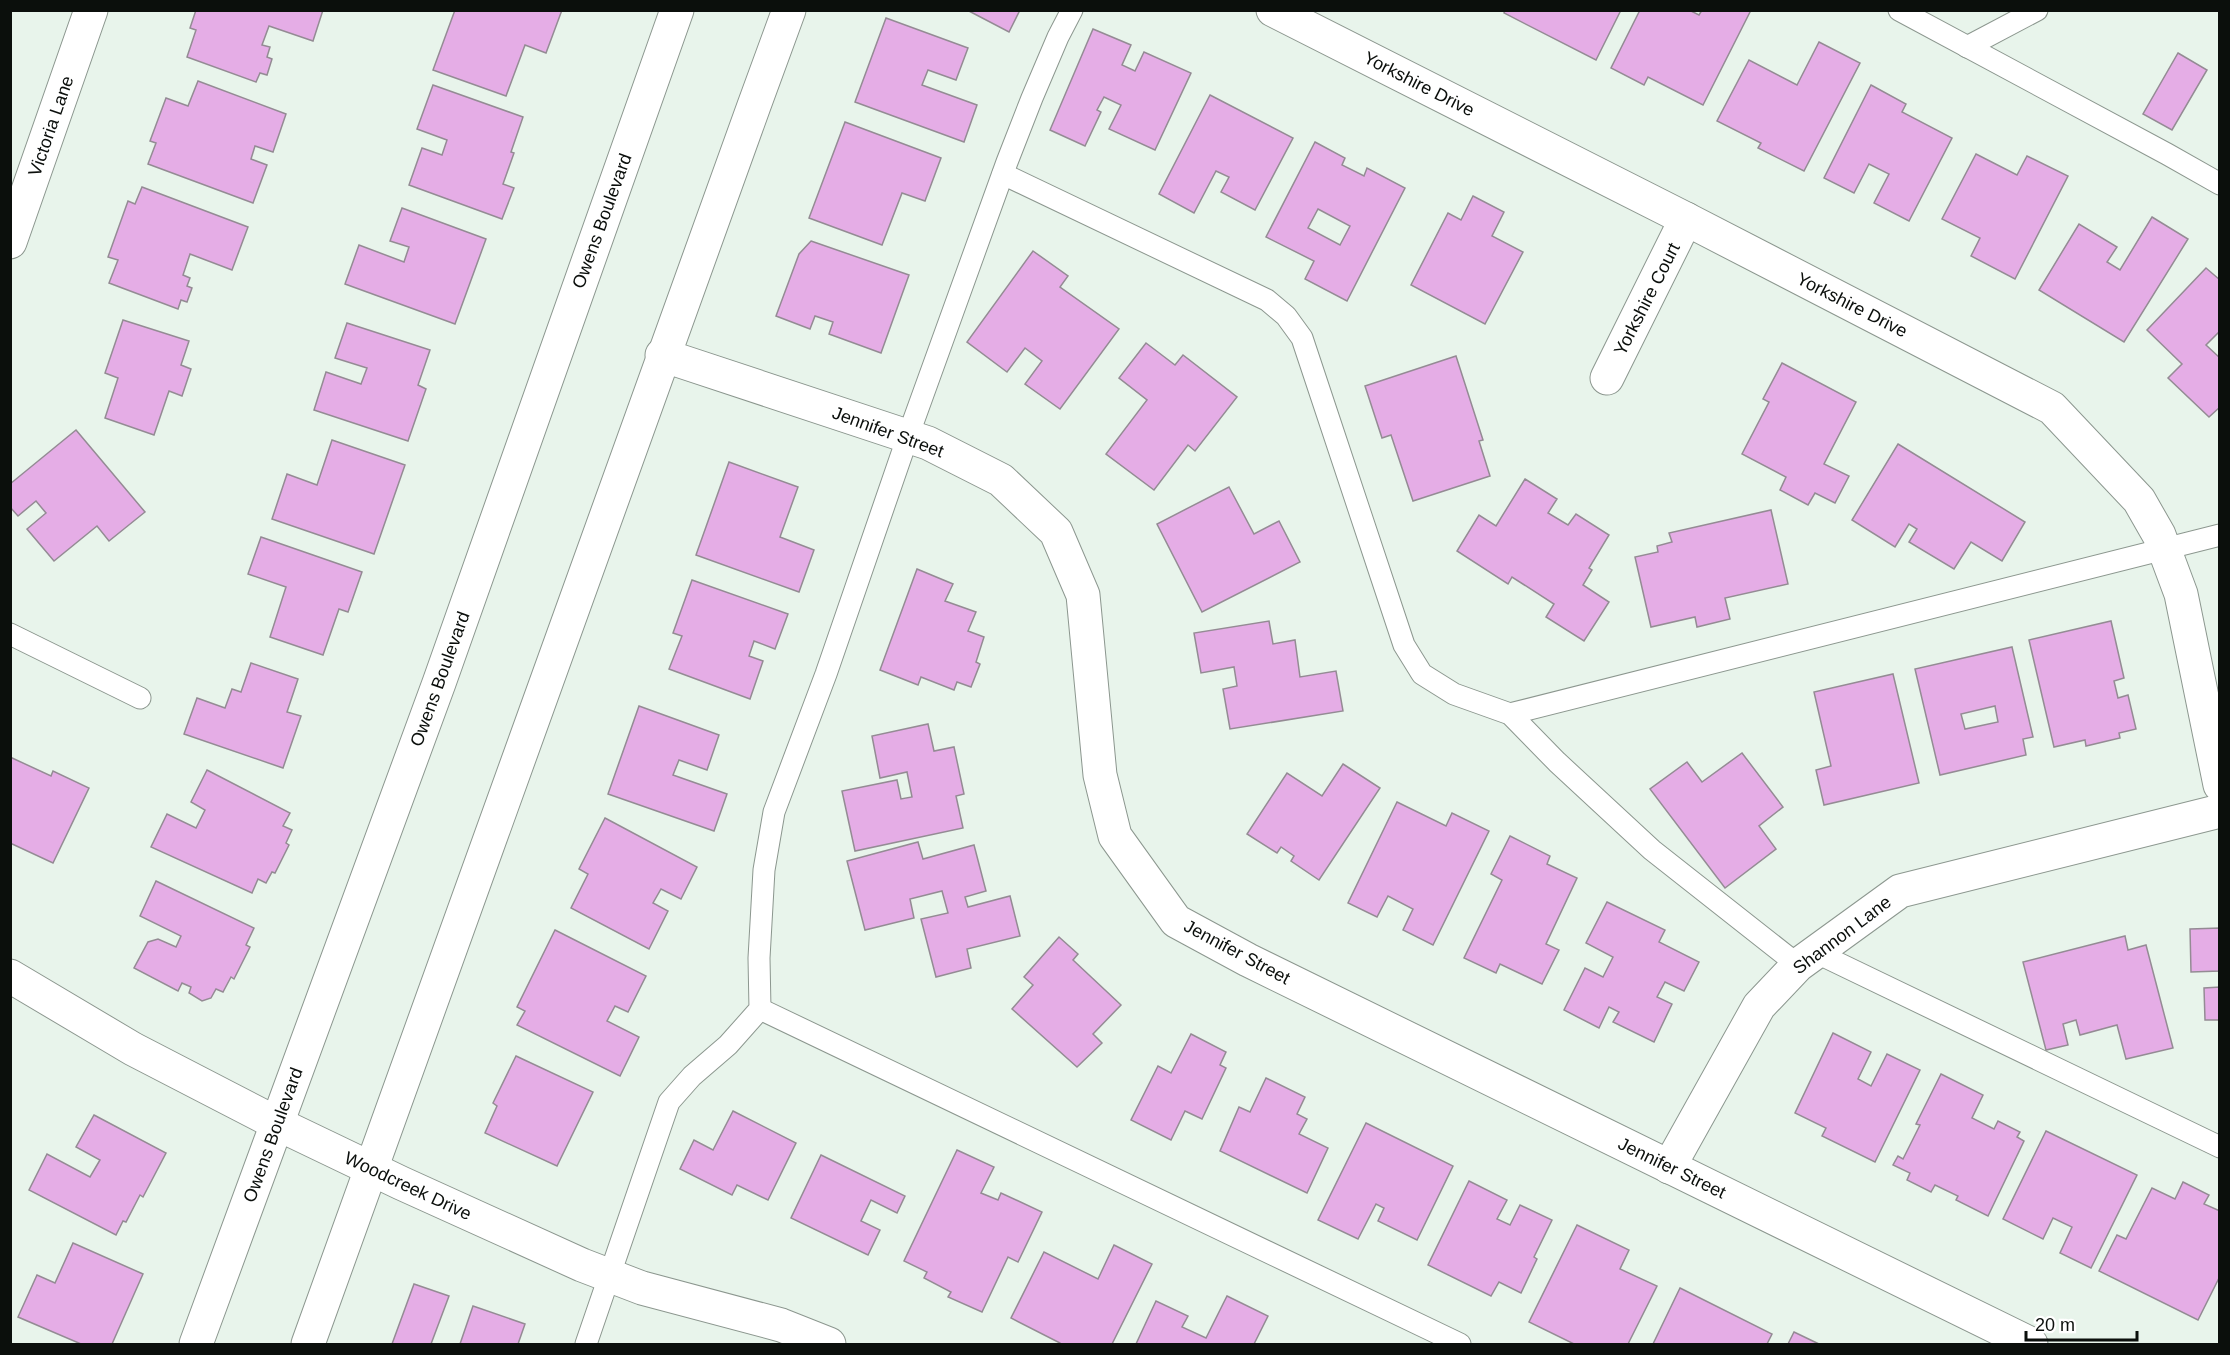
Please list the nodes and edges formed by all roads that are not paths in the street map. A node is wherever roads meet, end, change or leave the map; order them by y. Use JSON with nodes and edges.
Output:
{"nodes":[{"id":1,"x":91,"y":10,"type":"edge"},
{"id":2,"x":677,"y":10,"type":"edge"},
{"id":3,"x":789,"y":10,"type":"edge"},
{"id":4,"x":1072,"y":10,"type":"edge"},
{"id":5,"x":1273,"y":10,"type":"edge"},
{"id":6,"x":1899,"y":10,"type":"edge"},
{"id":7,"x":2037,"y":10,"type":"edge"},
{"id":8,"x":1967,"y":47,"type":"junction"},
{"id":9,"x":1003,"y":174,"type":"junction"},
{"id":10,"x":2220,"y":184,"type":"edge"},
{"id":11,"x":1686,"y":219,"type":"junction"},
{"id":12,"x":10,"y":242,"type":"edge"},
{"id":13,"x":662,"y":355,"type":"junction"},
{"id":14,"x":1607,"y":378,"type":"dead end"},
{"id":15,"x":908,"y":436,"type":"junction"},
{"id":16,"x":2220,"y":535,"type":"edge"},
{"id":17,"x":2164,"y":549,"type":"junction"},
{"id":18,"x":10,"y":634,"type":"edge"},
{"id":19,"x":140,"y":698,"type":"dead end"},
{"id":20,"x":1510,"y":714,"type":"junction"},
{"id":21,"x":2220,"y":785,"type":"edge"},
{"id":22,"x":2220,"y":811,"type":"edge"},
{"id":23,"x":1806,"y":958,"type":"junction"},
{"id":24,"x":10,"y":976,"type":"edge"},
{"id":25,"x":760,"y":1009,"type":"junction"},
{"id":26,"x":278,"y":1124,"type":"junction"},
{"id":27,"x":2220,"y":1147,"type":"edge"},
{"id":28,"x":1669,"y":1167,"type":"junction"},
{"id":29,"x":372,"y":1170,"type":"junction"},
{"id":30,"x":608,"y":1275,"type":"junction"},
{"id":31,"x":196,"y":1344,"type":"edge"},
{"id":32,"x":308,"y":1344,"type":"edge"},
{"id":33,"x":586,"y":1344,"type":"edge"},
{"id":34,"x":829,"y":1344,"type":"edge"},
{"id":35,"x":1460,"y":1344,"type":"edge"},
{"id":36,"x":2031,"y":1344,"type":"edge"}],
"edges":[{"from":1,"to":12,"type":"street","name":"Victoria Lane"},
{"from":2,"to":26,"type":"street","name":"Owens Boulevard"},
{"from":3,"to":13,"type":"street"},
{"from":4,"to":9,"type":"lane"},
{"from":5,"to":11,"type":"street","name":"Yorkshire Drive"},
{"from":6,"to":8,"type":"lane"},
{"from":7,"to":8,"type":"lane"},
{"from":8,"to":10,"type":"lane"},
{"from":9,"to":15,"type":"lane"},
{"from":9,"to":20,"type":"lane"},
{"from":11,"to":14,"type":"street","name":"Yorkshire Court"},
{"from":11,"to":17,"type":"street","name":"Yorkshire Drive"},
{"from":13,"to":15,"type":"street","name":"Jennifer Street"},
{"from":13,"to":29,"type":"street"},
{"from":15,"to":25,"type":"lane"},
{"from":15,"to":28,"type":"street","name":"Jennifer Street"},
{"from":16,"to":17,"type":"lane"},
{"from":17,"to":20,"type":"lane"},
{"from":17,"to":21,"type":"street","name":"Yorkshire Drive"},
{"from":18,"to":19,"type":"lane"},
{"from":20,"to":23,"type":"lane"},
{"from":22,"to":23,"type":"street","name":"Shannon Lane"},
{"from":23,"to":27,"type":"lane"},
{"from":23,"to":28,"type":"street","name":"Shannon Lane"},
{"from":24,"to":26,"type":"street","name":"Woodcreek Drive"},
{"from":25,"to":30,"type":"lane"},
{"from":25,"to":35,"type":"lane"},
{"from":26,"to":29,"type":"street","name":"Woodcreek Drive"},
{"from":26,"to":31,"type":"street","name":"Owens Boulevard"},
{"from":28,"to":36,"type":"street","name":"Jennifer Street"},
{"from":29,"to":30,"type":"street","name":"Woodcreek Drive"},
{"from":29,"to":32,"type":"street"},
{"from":30,"to":33,"type":"lane"},
{"from":30,"to":34,"type":"street","name":"Woodcreek Drive"}]}
